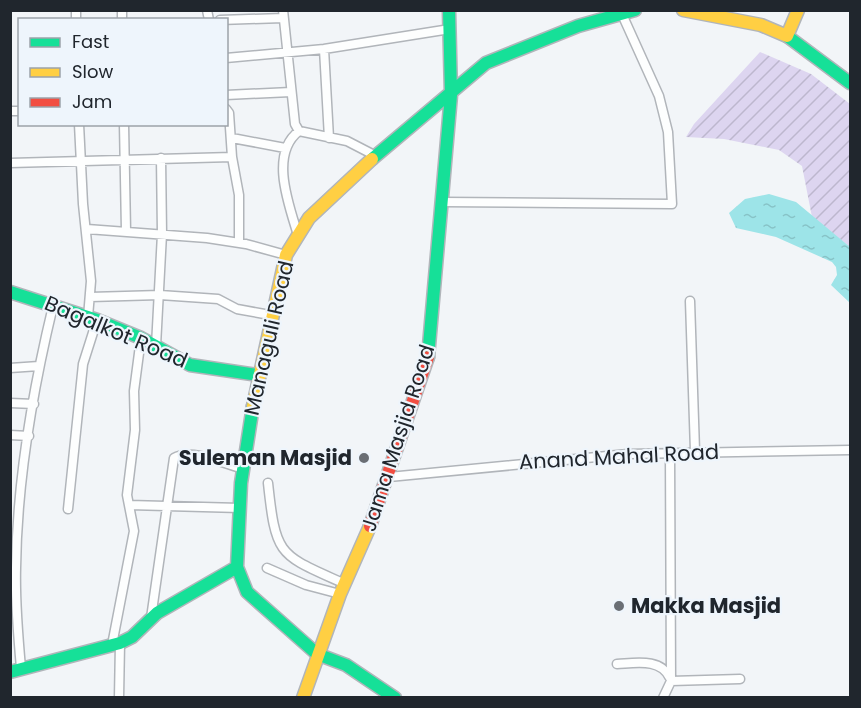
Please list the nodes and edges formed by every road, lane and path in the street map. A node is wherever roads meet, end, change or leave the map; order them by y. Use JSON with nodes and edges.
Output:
{"nodes":[{"id":1,"x":449,"y":10,"type":"edge"},
{"id":2,"x":683,"y":10,"type":"edge"},
{"id":3,"x":798,"y":10,"type":"edge"},
{"id":4,"x":626,"y":12,"type":"edge"},
{"id":5,"x":283,"y":14,"type":"edge"},
{"id":6,"x":752,"y":17,"type":"edge"},
{"id":7,"x":228,"y":19,"type":"edge"},
{"id":8,"x":450,"y":29,"type":"junction"},
{"id":9,"x":787,"y":36,"type":"junction"},
{"id":10,"x":324,"y":49,"type":"junction"},
{"id":11,"x":286,"y":53,"type":"junction"},
{"id":12,"x":228,"y":58,"type":"edge"},
{"id":13,"x":850,"y":83,"type":"edge"},
{"id":14,"x":291,"y":92,"type":"junction"},
{"id":15,"x":228,"y":95,"type":"edge"},
{"id":16,"x":451,"y":95,"type":"junction"},
{"id":17,"x":228,"y":111,"type":"edge"},
{"id":18,"x":79,"y":126,"type":"edge"},
{"id":19,"x":124,"y":126,"type":"edge"},
{"id":20,"x":298,"y":130,"type":"junction"},
{"id":21,"x":232,"y":138,"type":"junction"},
{"id":22,"x":329,"y":138,"type":"junction"},
{"id":23,"x":285,"y":148,"type":"junction"},
{"id":24,"x":376,"y":156,"type":"junction"},
{"id":25,"x":232,"y":157,"type":"junction"},
{"id":26,"x":160,"y":158,"type":"junction"},
{"id":27,"x":125,"y":160,"type":"junction"},
{"id":28,"x":82,"y":162,"type":"junction"},
{"id":29,"x":10,"y":163,"type":"edge"},
{"id":30,"x":442,"y":202,"type":"junction"},
{"id":31,"x":87,"y":229,"type":"junction"},
{"id":32,"x":126,"y":231,"type":"junction"},
{"id":33,"x":162,"y":234,"type":"junction"},
{"id":34,"x":298,"y":235,"type":"junction"},
{"id":35,"x":238,"y":243,"type":"junction"},
{"id":36,"x":286,"y":255,"type":"junction"},
{"id":37,"x":10,"y":292,"type":"edge"},
{"id":38,"x":160,"y":295,"type":"junction"},
{"id":39,"x":90,"y":297,"type":"junction"},
{"id":40,"x":690,"y":301,"type":"dead end"},
{"id":41,"x":53,"y":306,"type":"junction"},
{"id":42,"x":270,"y":315,"type":"junction"},
{"id":43,"x":92,"y":318,"type":"junction"},
{"id":44,"x":141,"y":338,"type":"junction"},
{"id":45,"x":156,"y":346,"type":"junction"},
{"id":46,"x":39,"y":366,"type":"junction"},
{"id":47,"x":10,"y":368,"type":"edge"},
{"id":48,"x":258,"y":375,"type":"junction"},
{"id":49,"x":10,"y":403,"type":"edge"},
{"id":50,"x":34,"y":404,"type":"junction"},
{"id":51,"x":10,"y":435,"type":"edge"},
{"id":52,"x":29,"y":436,"type":"junction"},
{"id":53,"x":850,"y":450,"type":"edge"},
{"id":54,"x":695,"y":451,"type":"junction"},
{"id":55,"x":670,"y":453,"type":"junction"},
{"id":56,"x":243,"y":469,"type":"junction"},
{"id":57,"x":388,"y":477,"type":"junction"},
{"id":58,"x":268,"y":483,"type":"dead end"},
{"id":59,"x":129,"y":506,"type":"junction"},
{"id":60,"x":166,"y":508,"type":"junction"},
{"id":61,"x":240,"y":508,"type":"junction"},
{"id":62,"x":68,"y":509,"type":"dead end"},
{"id":63,"x":237,"y":567,"type":"junction"},
{"id":64,"x":267,"y":568,"type":"dead end"},
{"id":65,"x":342,"y":589,"type":"junction"},
{"id":66,"x":151,"y":619,"type":"junction"},
{"id":67,"x":116,"y":644,"type":"junction"},
{"id":68,"x":317,"y":654,"type":"junction"},
{"id":69,"x":617,"y":664,"type":"dead end"},
{"id":70,"x":16,"y":670,"type":"edge"},
{"id":71,"x":740,"y":679,"type":"dead end"},
{"id":72,"x":671,"y":681,"type":"junction"},
{"id":73,"x":119,"y":698,"type":"edge"},
{"id":74,"x":303,"y":698,"type":"edge"},
{"id":75,"x":395,"y":698,"type":"edge"},
{"id":76,"x":663,"y":698,"type":"edge"}],
"edges":[{"from":1,"to":8,"type":"main road","name":"Jama Masjid Road"},
{"from":2,"to":6,"type":"main road"},
{"from":3,"to":9,"type":"main road"},
{"from":4,"to":16,"type":"main road","name":"Managuli Road"},
{"from":4,"to":30,"type":"street"},
{"from":5,"to":7,"type":"street"},
{"from":5,"to":11,"type":"street"},
{"from":6,"to":9,"type":"main road"},
{"from":8,"to":10,"type":"street"},
{"from":8,"to":16,"type":"main road","name":"Jama Masjid Road"},
{"from":9,"to":13,"type":"main road"},
{"from":10,"to":11,"type":"street"},
{"from":10,"to":22,"type":"street"},
{"from":11,"to":12,"type":"street"},
{"from":11,"to":14,"type":"street"},
{"from":14,"to":15,"type":"street"},
{"from":14,"to":20,"type":"street"},
{"from":16,"to":24,"type":"main road","name":"Managuli Road"},
{"from":16,"to":30,"type":"main road","name":"Jama Masjid Road"},
{"from":17,"to":21,"type":"street"},
{"from":18,"to":28,"type":"street"},
{"from":19,"to":27,"type":"street"},
{"from":20,"to":22,"type":"street"},
{"from":20,"to":23,"type":"street"},
{"from":21,"to":23,"type":"street"},
{"from":21,"to":25,"type":"street"},
{"from":22,"to":24,"type":"street"},
{"from":23,"to":34,"type":"street"},
{"from":24,"to":34,"type":"main road","name":"Managuli Road"},
{"from":25,"to":26,"type":"street"},
{"from":25,"to":35,"type":"street"},
{"from":26,"to":27,"type":"street"},
{"from":26,"to":33,"type":"street"},
{"from":27,"to":28,"type":"street"},
{"from":27,"to":32,"type":"street"},
{"from":28,"to":29,"type":"street"},
{"from":28,"to":31,"type":"street"},
{"from":30,"to":57,"type":"main road","name":"Jama Masjid Road"},
{"from":31,"to":32,"type":"street"},
{"from":31,"to":39,"type":"street"},
{"from":32,"to":33,"type":"street"},
{"from":33,"to":35,"type":"street"},
{"from":33,"to":38,"type":"street"},
{"from":34,"to":36,"type":"main road","name":"Managuli Road"},
{"from":35,"to":36,"type":"street"},
{"from":36,"to":42,"type":"main road","name":"Managuli Road"},
{"from":37,"to":41,"type":"main road","name":"Bagalkot Road"},
{"from":38,"to":39,"type":"street"},
{"from":38,"to":42,"type":"street"},
{"from":38,"to":45,"type":"street"},
{"from":39,"to":43,"type":"street"},
{"from":40,"to":54,"type":"street"},
{"from":41,"to":43,"type":"main road","name":"Bagalkot Road"},
{"from":41,"to":46,"type":"street"},
{"from":42,"to":48,"type":"main road","name":"Managuli Road"},
{"from":43,"to":44,"type":"main road","name":"Bagalkot Road"},
{"from":43,"to":62,"type":"street"},
{"from":44,"to":45,"type":"main road","name":"Bagalkot Road"},
{"from":44,"to":59,"type":"street"},
{"from":45,"to":48,"type":"main road","name":"Bagalkot Road"},
{"from":46,"to":47,"type":"street"},
{"from":46,"to":50,"type":"street"},
{"from":48,"to":56,"type":"main road","name":"Managuli Road"},
{"from":49,"to":50,"type":"street"},
{"from":50,"to":52,"type":"street"},
{"from":51,"to":52,"type":"street"},
{"from":52,"to":70,"type":"street"},
{"from":53,"to":54,"type":"street","name":"Anand Mahal Road"},
{"from":54,"to":55,"type":"street","name":"Anand Mahal Road"},
{"from":55,"to":57,"type":"street","name":"Anand Mahal Road"},
{"from":55,"to":72,"type":"street"},
{"from":56,"to":60,"type":"street"},
{"from":56,"to":61,"type":"main road","name":"Managuli Road"},
{"from":57,"to":65,"type":"main road","name":"Jama Masjid Road"},
{"from":58,"to":65,"type":"street"},
{"from":59,"to":60,"type":"street"},
{"from":59,"to":67,"type":"street"},
{"from":60,"to":61,"type":"street"},
{"from":60,"to":66,"type":"street"},
{"from":61,"to":63,"type":"main road","name":"Managuli Road"},
{"from":63,"to":66,"type":"main road"},
{"from":63,"to":68,"type":"main road"},
{"from":64,"to":65,"type":"street"},
{"from":65,"to":68,"type":"main road","name":"Jama Masjid Road"},
{"from":66,"to":67,"type":"main road"},
{"from":67,"to":70,"type":"main road"},
{"from":67,"to":73,"type":"street"},
{"from":68,"to":74,"type":"main road","name":"Jama Masjid Road"},
{"from":68,"to":75,"type":"main road"},
{"from":69,"to":72,"type":"street"},
{"from":71,"to":72,"type":"street"},
{"from":72,"to":76,"type":"street"}]}
